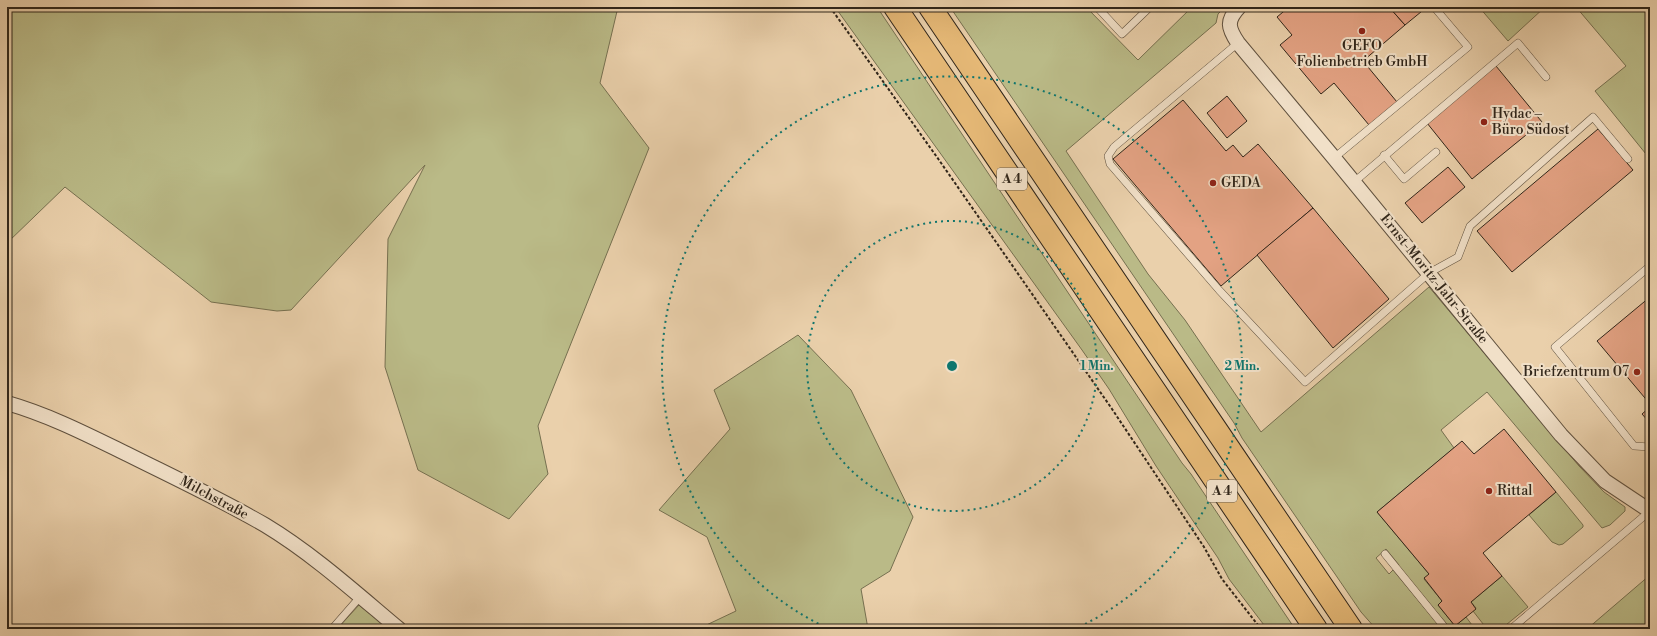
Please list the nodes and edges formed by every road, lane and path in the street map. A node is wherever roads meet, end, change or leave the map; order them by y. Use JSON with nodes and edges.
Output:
{"nodes":[{"id":1,"x":830,"y":7,"type":"edge"},
{"id":2,"x":895,"y":7,"type":"edge"},
{"id":3,"x":930,"y":7,"type":"edge"},
{"id":4,"x":1097,"y":7,"type":"edge"},
{"id":5,"x":1150,"y":7,"type":"edge"},
{"id":6,"x":1239,"y":7,"type":"edge"},
{"id":7,"x":1434,"y":7,"type":"edge"},
{"id":8,"x":1235,"y":38,"type":"junction"},
{"id":9,"x":1546,"y":77,"type":"dead end"},
{"id":10,"x":1436,"y":152,"type":"dead end"},
{"id":11,"x":1384,"y":155,"type":"junction"},
{"id":12,"x":1334,"y":158,"type":"junction"},
{"id":13,"x":1628,"y":159,"type":"dead end"},
{"id":14,"x":1354,"y":182,"type":"junction"},
{"id":15,"x":1650,"y":266,"type":"edge"},
{"id":16,"x":1429,"y":273,"type":"junction"},
{"id":17,"x":7,"y":403,"type":"edge"},
{"id":18,"x":1650,"y":447,"type":"edge"},
{"id":19,"x":1650,"y":511,"type":"edge"},
{"id":20,"x":1384,"y":554,"type":"dead end"},
{"id":21,"x":360,"y":597,"type":"junction"},
{"id":22,"x":1351,"y":628,"type":"edge"},
{"id":23,"x":332,"y":629,"type":"edge"},
{"id":24,"x":399,"y":629,"type":"edge"},
{"id":25,"x":1261,"y":629,"type":"edge"},
{"id":26,"x":1316,"y":629,"type":"edge"},
{"id":27,"x":1446,"y":629,"type":"edge"},
{"id":28,"x":1512,"y":629,"type":"edge"}],
"edges":[{"from":1,"to":25,"type":"path"},
{"from":2,"to":26,"type":"highway","number":"A 4"},
{"from":3,"to":22,"type":"highway","number":"A 4"},
{"from":4,"to":5,"type":"lane"},
{"from":6,"to":8,"type":"street"},
{"from":7,"to":12,"type":"lane"},
{"from":8,"to":12,"type":"street","name":"Ernst-Moritz-Jahr-Straße"},
{"from":8,"to":16,"type":"lane"},
{"from":9,"to":11,"type":"lane"},
{"from":10,"to":11,"type":"lane"},
{"from":11,"to":14,"type":"lane"},
{"from":12,"to":14,"type":"street","name":"Ernst-Moritz-Jahr-Straße"},
{"from":13,"to":16,"type":"lane"},
{"from":14,"to":16,"type":"street","name":"Ernst-Moritz-Jahr-Straße"},
{"from":15,"to":18,"type":"lane"},
{"from":16,"to":19,"type":"street","name":"Ernst-Moritz-Jahr-Straße"},
{"from":17,"to":21,"type":"street","name":"Milchstraße"},
{"from":19,"to":28,"type":"lane"},
{"from":20,"to":27,"type":"lane"},
{"from":21,"to":23,"type":"lane"},
{"from":21,"to":24,"type":"street","name":"Milchstraße"}]}
